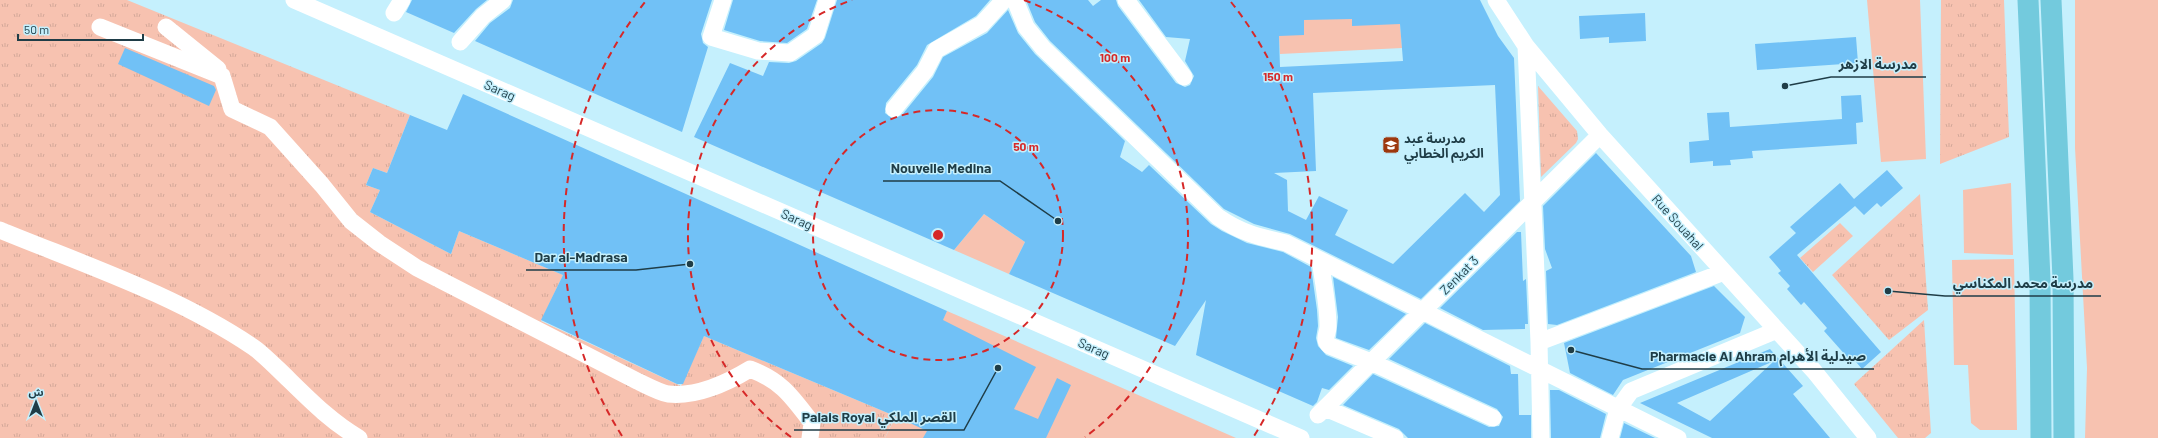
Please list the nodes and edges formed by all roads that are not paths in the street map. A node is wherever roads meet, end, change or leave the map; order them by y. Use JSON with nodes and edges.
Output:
{"nodes":[{"id":1,"x":294,"y":0,"type":"edge"},
{"id":2,"x":503,"y":0,"type":"edge"},
{"id":3,"x":723,"y":0,"type":"edge"},
{"id":4,"x":827,"y":0,"type":"edge"},
{"id":5,"x":1004,"y":0,"type":"edge"},
{"id":6,"x":1015,"y":0,"type":"edge"},
{"id":7,"x":1126,"y":0,"type":"edge"},
{"id":8,"x":1496,"y":0,"type":"edge"},
{"id":9,"x":2028,"y":0,"type":"edge"},
{"id":10,"x":2052,"y":0,"type":"edge"},
{"id":11,"x":100,"y":27,"type":"dead end"},
{"id":12,"x":166,"y":27,"type":"dead end"},
{"id":13,"x":460,"y":42,"type":"dead end"},
{"id":14,"x":1526,"y":46,"type":"junction"},
{"id":15,"x":222,"y":76,"type":"junction"},
{"id":16,"x":1184,"y":77,"type":"dead end"},
{"id":17,"x":894,"y":108,"type":"dead end"},
{"id":18,"x":1600,"y":135,"type":"junction"},
{"id":19,"x":1532,"y":202,"type":"junction"},
{"id":20,"x":0,"y":230,"type":"edge"},
{"id":21,"x":1320,"y":260,"type":"junction"},
{"id":22,"x":1724,"y":272,"type":"junction"},
{"id":23,"x":1423,"y":310,"type":"junction"},
{"id":24,"x":1777,"y":330,"type":"junction"},
{"id":25,"x":1539,"y":342,"type":"junction"},
{"id":26,"x":1371,"y":362,"type":"junction"},
{"id":27,"x":1539,"y":369,"type":"junction"},
{"id":28,"x":1618,"y":409,"type":"junction"},
{"id":29,"x":1492,"y":418,"type":"dead end"},
{"id":30,"x":359,"y":438,"type":"edge"},
{"id":31,"x":810,"y":438,"type":"edge"},
{"id":32,"x":1300,"y":438,"type":"edge"},
{"id":33,"x":1395,"y":438,"type":"edge"},
{"id":34,"x":1541,"y":438,"type":"edge"},
{"id":35,"x":1610,"y":438,"type":"edge"},
{"id":36,"x":1678,"y":438,"type":"edge"},
{"id":37,"x":1868,"y":438,"type":"edge"},
{"id":38,"x":2042,"y":438,"type":"edge"},
{"id":39,"x":2064,"y":438,"type":"edge"}],
"edges":[{"from":1,"to":32,"type":"street","name":"Sarag"},
{"from":2,"to":13,"type":"street"},
{"from":3,"to":4,"type":"street"},
{"from":5,"to":17,"type":"street"},
{"from":6,"to":21,"type":"street"},
{"from":7,"to":16,"type":"street"},
{"from":8,"to":14,"type":"street","name":"Rue Souahal"},
{"from":9,"to":38,"type":"main road"},
{"from":10,"to":39,"type":"main road"},
{"from":11,"to":15,"type":"street"},
{"from":12,"to":15,"type":"street"},
{"from":14,"to":18,"type":"street","name":"Rue Souahal"},
{"from":14,"to":19,"type":"street"},
{"from":15,"to":31,"type":"street"},
{"from":18,"to":19,"type":"street","name":"Zenkat 3"},
{"from":18,"to":22,"type":"street","name":"Rue Souahal"},
{"from":19,"to":23,"type":"street","name":"Zenkat 3"},
{"from":19,"to":25,"type":"street"},
{"from":20,"to":30,"type":"street"},
{"from":21,"to":23,"type":"street"},
{"from":21,"to":26,"type":"street"},
{"from":22,"to":24,"type":"street","name":"Rue Souahal"},
{"from":22,"to":25,"type":"street"},
{"from":23,"to":26,"type":"street","name":"Zenkat 3"},
{"from":23,"to":27,"type":"street"},
{"from":24,"to":28,"type":"street"},
{"from":24,"to":37,"type":"street","name":"Rue Souahal"},
{"from":25,"to":27,"type":"street"},
{"from":26,"to":29,"type":"street"},
{"from":26,"to":33,"type":"street","name":"Zenkat 3"},
{"from":27,"to":28,"type":"street"},
{"from":27,"to":34,"type":"street"},
{"from":28,"to":35,"type":"street"},
{"from":28,"to":36,"type":"street"}]}
